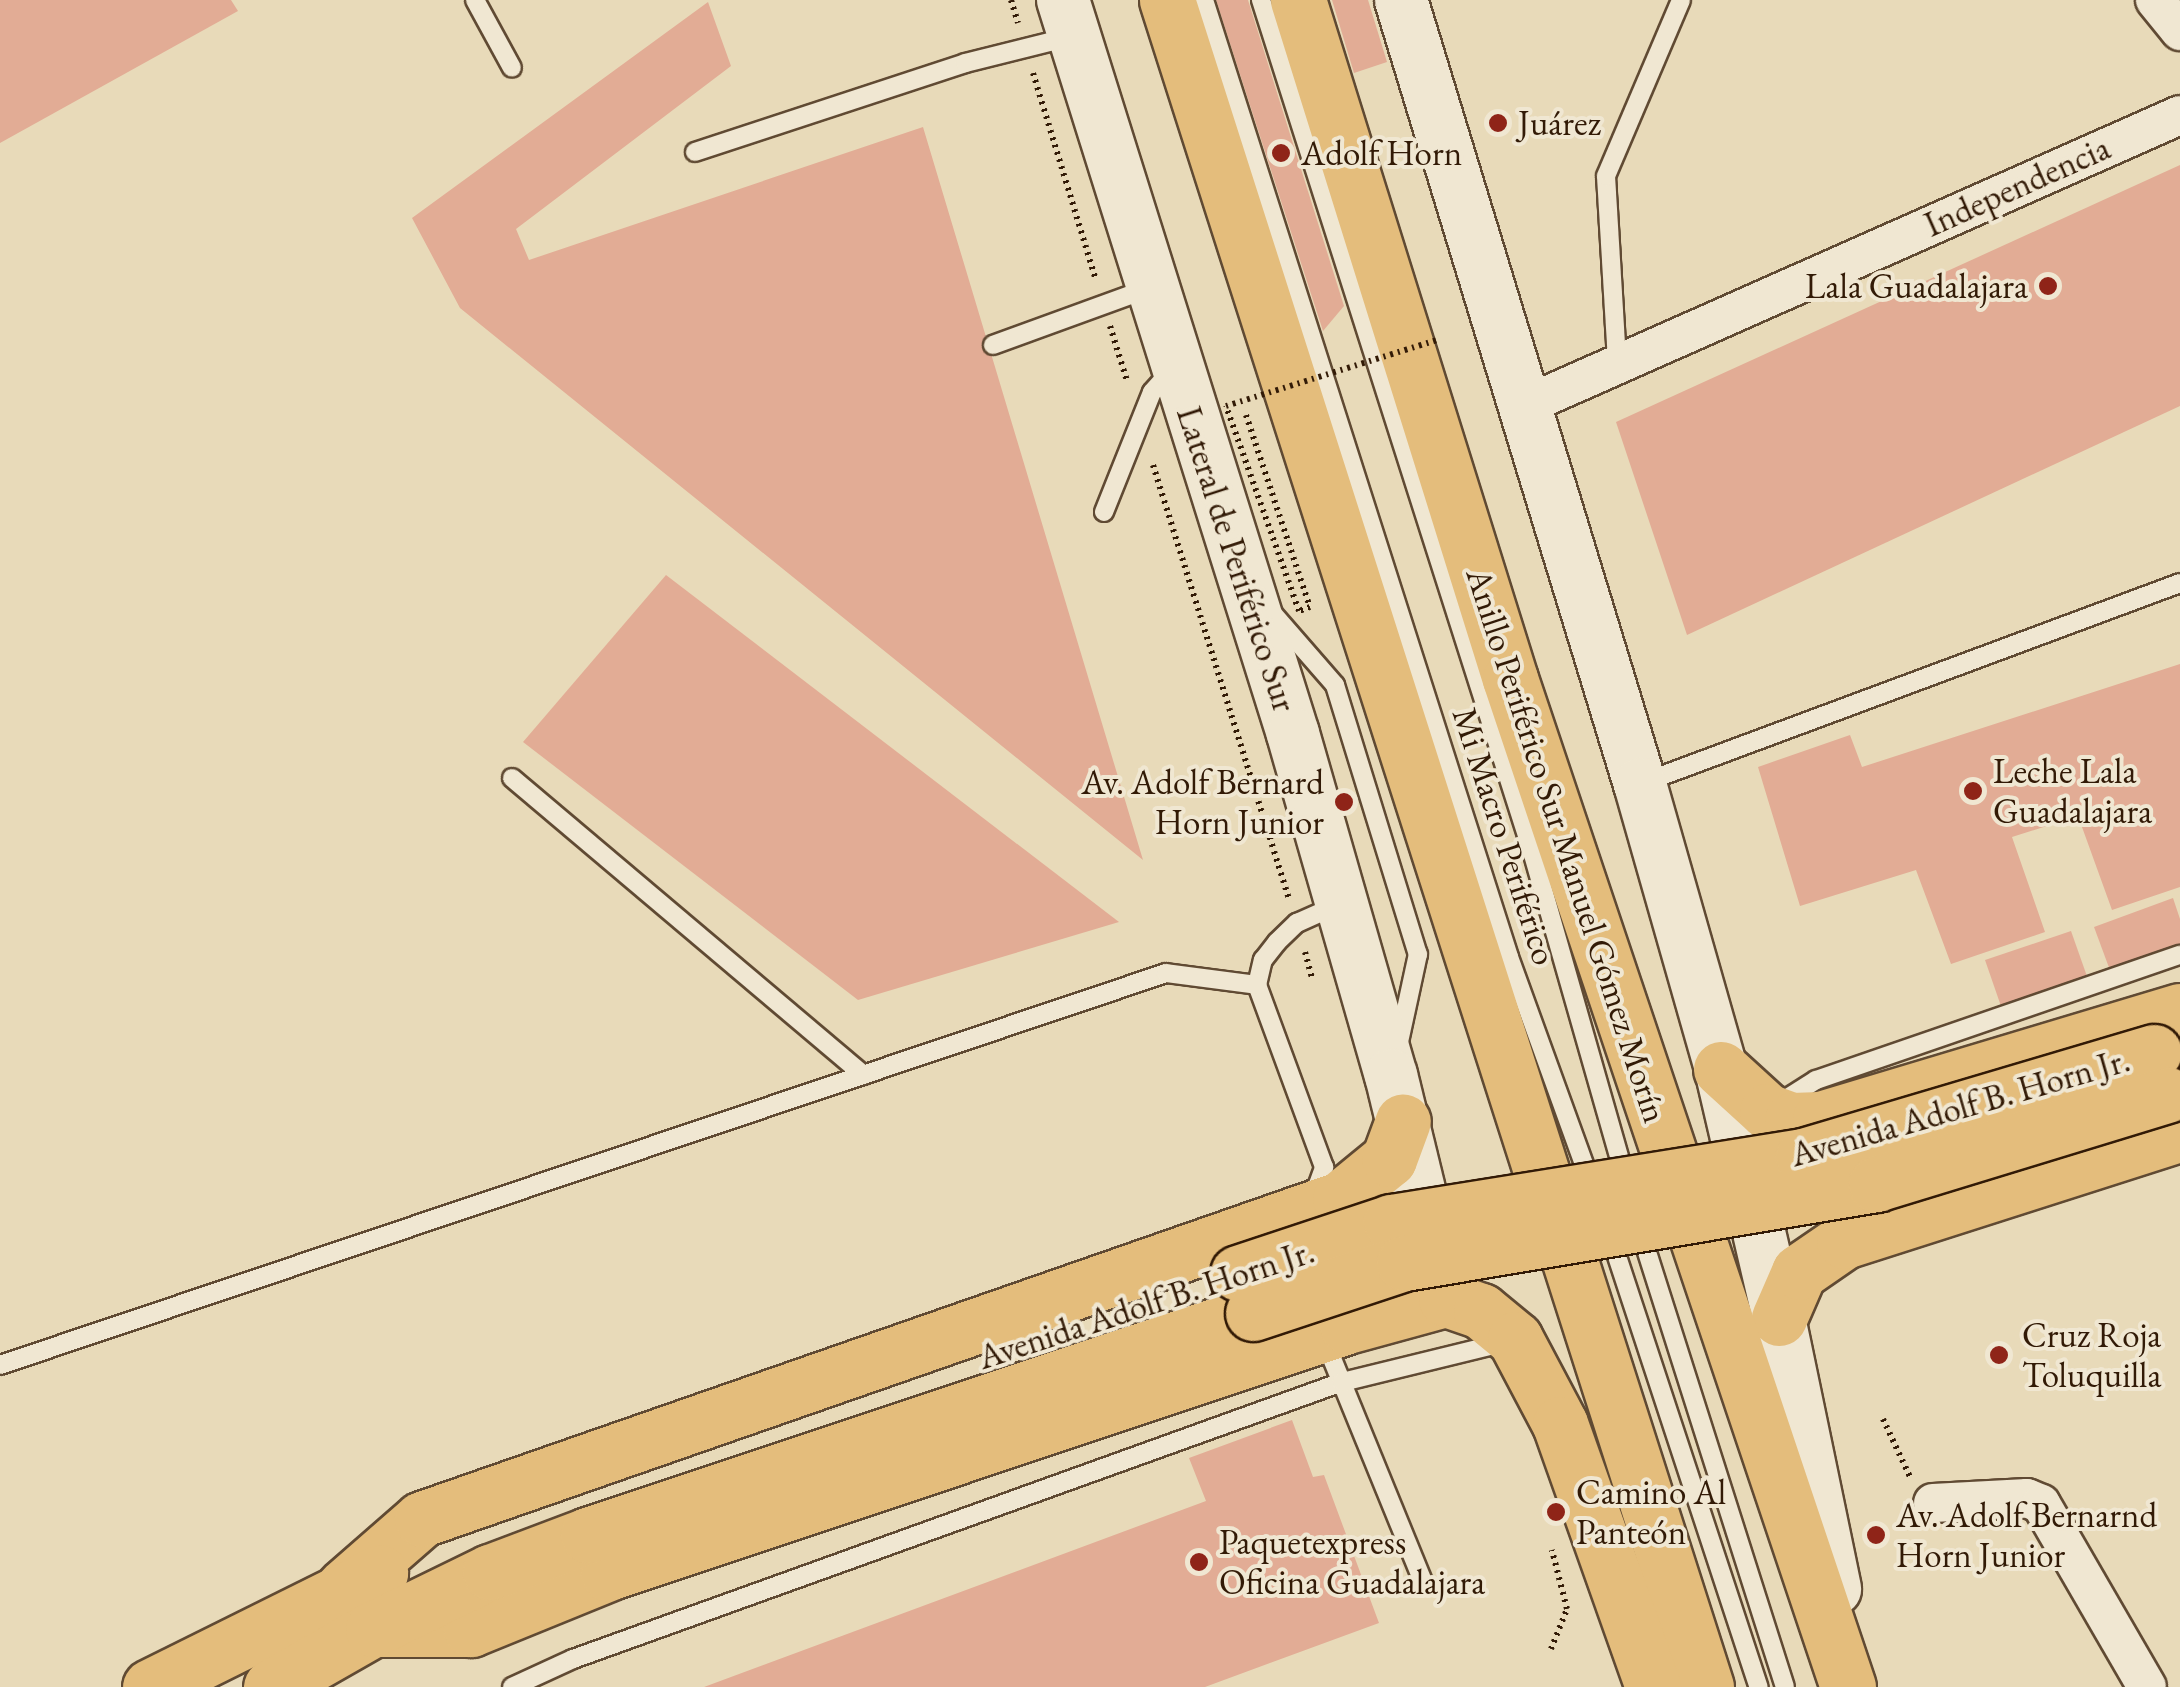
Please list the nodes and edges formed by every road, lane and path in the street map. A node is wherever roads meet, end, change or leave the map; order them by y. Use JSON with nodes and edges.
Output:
{"nodes":[{"id":1,"x":476,"y":0,"type":"edge"},
{"id":2,"x":1010,"y":0,"type":"edge"},
{"id":3,"x":1167,"y":0,"type":"edge"},
{"id":4,"x":1204,"y":0,"type":"edge"},
{"id":5,"x":1261,"y":0,"type":"edge"},
{"id":6,"x":1298,"y":0,"type":"edge"},
{"id":7,"x":1401,"y":0,"type":"edge"},
{"id":8,"x":1681,"y":0,"type":"edge"},
{"id":9,"x":2155,"y":0,"type":"edge"},
{"id":10,"x":1054,"y":28,"type":"edge"},
{"id":11,"x":2180,"y":31,"type":"edge"},
{"id":12,"x":512,"y":68,"type":"dead end"},
{"id":13,"x":2180,"y":115,"type":"edge"},
{"id":14,"x":696,"y":152,"type":"dead end"},
{"id":15,"x":1127,"y":297,"type":"junction"},
{"id":16,"x":1440,"y":339,"type":"dead end"},
{"id":17,"x":993,"y":345,"type":"dead end"},
{"id":18,"x":1617,"y":360,"type":"junction"},
{"id":19,"x":1176,"y":366,"type":"junction"},
{"id":20,"x":1526,"y":405,"type":"junction"},
{"id":21,"x":1246,"y":415,"type":"dead end"},
{"id":22,"x":1140,"y":422,"type":"junction"},
{"id":23,"x":1104,"y":512,"type":"dead end"},
{"id":24,"x":1244,"y":582,"type":"junction"},
{"id":25,"x":2180,"y":583,"type":"edge"},
{"id":26,"x":1223,"y":694,"type":"dead end"},
{"id":27,"x":512,"y":778,"type":"dead end"},
{"id":28,"x":1640,"y":784,"type":"junction"},
{"id":29,"x":1340,"y":904,"type":"junction"},
{"id":30,"x":2180,"y":954,"type":"edge"},
{"id":31,"x":1257,"y":985,"type":"junction"},
{"id":32,"x":2090,"y":1038,"type":"junction"},
{"id":33,"x":1721,"y":1070,"type":"junction"},
{"id":34,"x":2174,"y":1071,"type":"edge"},
{"id":35,"x":863,"y":1075,"type":"junction"},
{"id":36,"x":1914,"y":1092,"type":"junction"},
{"id":37,"x":1397,"y":1098,"type":"junction"},
{"id":38,"x":1767,"y":1111,"type":"junction"},
{"id":39,"x":2124,"y":1152,"type":"junction"},
{"id":40,"x":1955,"y":1205,"type":"junction"},
{"id":41,"x":1308,"y":1212,"type":"junction"},
{"id":42,"x":1446,"y":1299,"type":"junction"},
{"id":43,"x":1780,"y":1318,"type":"junction"},
{"id":44,"x":1515,"y":1339,"type":"junction"},
{"id":45,"x":1337,"y":1347,"type":"junction"},
{"id":46,"x":0,"y":1365,"type":"edge"},
{"id":47,"x":1883,"y":1419,"type":"dead end"},
{"id":48,"x":1934,"y":1503,"type":"joint"},
{"id":49,"x":1424,"y":1584,"type":"dead end"},
{"id":50,"x":359,"y":1608,"type":"junction"},
{"id":51,"x":150,"y":1687,"type":"edge"},
{"id":52,"x":271,"y":1687,"type":"edge"},
{"id":53,"x":512,"y":1687,"type":"edge"},
{"id":54,"x":1653,"y":1687,"type":"edge"},
{"id":55,"x":1706,"y":1687,"type":"edge"},
{"id":56,"x":1759,"y":1687,"type":"edge"},
{"id":57,"x":1785,"y":1687,"type":"edge"},
{"id":58,"x":1852,"y":1687,"type":"edge"},
{"id":59,"x":2147,"y":1687,"type":"edge"}],
"edges":[{"from":1,"to":12,"type":"lane"},
{"from":2,"to":10,"type":"path"},
{"from":3,"to":55,"type":"main road"},
{"from":4,"to":56,"type":"lane","name":"Mi Macro Periférico"},
{"from":5,"to":57,"type":"lane","name":"Mi Macro Periférico"},
{"from":6,"to":58,"type":"main road","name":"Anillo Periférico Sur Manuel Gómez Morín"},
{"from":7,"to":20,"type":"street"},
{"from":8,"to":18,"type":"lane"},
{"from":9,"to":11,"type":"street"},
{"from":10,"to":14,"type":"lane"},
{"from":10,"to":15,"type":"street","name":"Lateral de Periférico Sur"},
{"from":10,"to":15,"type":"path"},
{"from":13,"to":18,"type":"street","name":"Independencia"},
{"from":15,"to":17,"type":"lane"},
{"from":15,"to":19,"type":"street","name":"Lateral de Periférico Sur"},
{"from":15,"to":22,"type":"path"},
{"from":16,"to":21,"type":"path","bridge":true},
{"from":18,"to":20,"type":"street","name":"Independencia"},
{"from":19,"to":22,"type":"lane"},
{"from":19,"to":24,"type":"street","name":"Lateral de Periférico Sur"},
{"from":20,"to":28,"type":"street"},
{"from":22,"to":23,"type":"lane"},
{"from":22,"to":26,"type":"path"},
{"from":24,"to":29,"type":"street","name":"Lateral de Periférico Sur"},
{"from":24,"to":37,"type":"lane"},
{"from":25,"to":28,"type":"lane"},
{"from":27,"to":35,"type":"lane"},
{"from":28,"to":33,"type":"street"},
{"from":29,"to":31,"type":"lane"},
{"from":29,"to":37,"type":"street","name":"Lateral de Periférico Sur"},
{"from":30,"to":38,"type":"lane"},
{"from":31,"to":35,"type":"lane"},
{"from":31,"to":41,"type":"lane"},
{"from":32,"to":34,"type":"main road"},
{"from":32,"to":36,"type":"main road"},
{"from":32,"to":39,"type":"main road"},
{"from":33,"to":38,"type":"main road"},
{"from":33,"to":43,"type":"street"},
{"from":34,"to":39,"type":"main road"},
{"from":34,"to":50,"type":"main road","name":"Avenida Adolf B. Horn Jr.","bridge":true},
{"from":35,"to":46,"type":"lane"},
{"from":36,"to":38,"type":"main road"},
{"from":36,"to":40,"type":"main road"},
{"from":37,"to":41,"type":"main road"},
{"from":37,"to":42,"type":"street","name":"Lateral de Periférico Sur"},
{"from":39,"to":40,"type":"main road"},
{"from":40,"to":43,"type":"main road"},
{"from":41,"to":45,"type":"main road"},
{"from":41,"to":50,"type":"main road"},
{"from":42,"to":44,"type":"main road"},
{"from":42,"to":45,"type":"main road"},
{"from":43,"to":58,"type":"street"},
{"from":44,"to":45,"type":"lane"},
{"from":44,"to":54,"type":"main road"},
{"from":45,"to":49,"type":"lane"},
{"from":45,"to":50,"type":"main road"},
{"from":45,"to":53,"type":"lane"},
{"from":47,"to":48,"type":"path"},
{"from":48,"to":59,"type":"street"},
{"from":50,"to":51,"type":"main road","name":"Avenida Adolf B. Horn Jr."},
{"from":50,"to":52,"type":"main road","name":"Avenida Adolf B. Horn Jr."}]}
